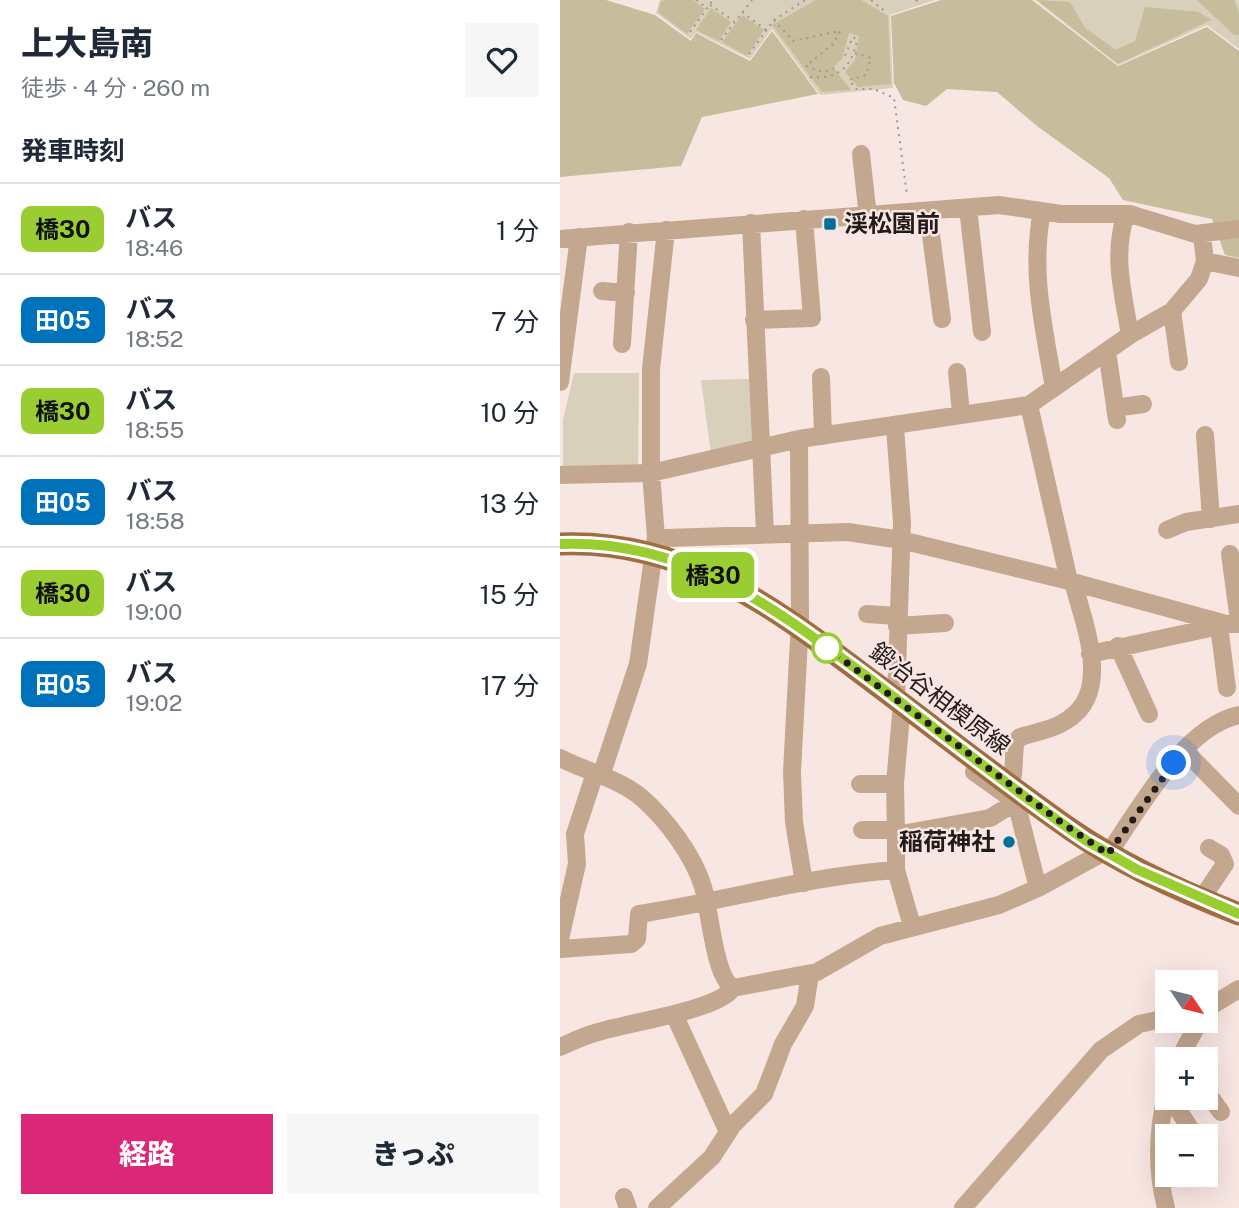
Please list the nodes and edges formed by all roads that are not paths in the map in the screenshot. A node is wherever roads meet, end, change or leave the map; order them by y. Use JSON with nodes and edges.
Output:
{"nodes":[{"id":1,"x":861,"y":154,"type":"dead end"},
{"id":2,"x":968,"y":208,"type":"junction"},
{"id":3,"x":1042,"y":211,"type":"junction"},
{"id":4,"x":929,"y":212,"type":"junction"},
{"id":5,"x":1128,"y":214,"type":"junction"},
{"id":6,"x":868,"y":217,"type":"junction"},
{"id":7,"x":804,"y":219,"type":"junction"},
{"id":8,"x":751,"y":223,"type":"junction"},
{"id":9,"x":1239,"y":229,"type":"edge"},
{"id":10,"x":666,"y":230,"type":"junction"},
{"id":11,"x":629,"y":232,"type":"junction"},
{"id":12,"x":1198,"y":235,"type":"junction"},
{"id":13,"x":579,"y":237,"type":"junction"},
{"id":14,"x":560,"y":239,"type":"edge"},
{"id":15,"x":1205,"y":261,"type":"junction"},
{"id":16,"x":1239,"y":268,"type":"edge"},
{"id":17,"x":602,"y":291,"type":"dead end"},
{"id":18,"x":629,"y":298,"type":"junction"},
{"id":19,"x":1172,"y":311,"type":"junction"},
{"id":20,"x":942,"y":319,"type":"dead end"},
{"id":21,"x":754,"y":320,"type":"junction"},
{"id":22,"x":982,"y":332,"type":"dead end"},
{"id":23,"x":1130,"y":335,"type":"junction"},
{"id":24,"x":622,"y":344,"type":"dead end"},
{"id":25,"x":1107,"y":351,"type":"junction"},
{"id":26,"x":1179,"y":362,"type":"dead end"},
{"id":27,"x":957,"y":372,"type":"dead end"},
{"id":28,"x":821,"y":377,"type":"dead end"},
{"id":29,"x":560,"y":382,"type":"edge"},
{"id":30,"x":1054,"y":388,"type":"junction"},
{"id":31,"x":1143,"y":404,"type":"dead end"},
{"id":32,"x":1029,"y":405,"type":"junction"},
{"id":33,"x":961,"y":414,"type":"junction"},
{"id":34,"x":895,"y":427,"type":"junction"},
{"id":35,"x":1205,"y":435,"type":"dead end"},
{"id":36,"x":824,"y":436,"type":"junction"},
{"id":37,"x":799,"y":439,"type":"junction"},
{"id":38,"x":762,"y":447,"type":"junction"},
{"id":39,"x":651,"y":472,"type":"junction"},
{"id":40,"x":560,"y":475,"type":"edge"},
{"id":41,"x":1238,"y":499,"type":"edge"},
{"id":42,"x":1239,"y":512,"type":"edge"},
{"id":43,"x":1210,"y":519,"type":"junction"},
{"id":44,"x":1172,"y":523,"type":"dead end"},
{"id":45,"x":802,"y":532,"type":"junction"},
{"id":46,"x":765,"y":534,"type":"junction"},
{"id":47,"x":901,"y":540,"type":"junction"},
{"id":48,"x":560,"y":544,"type":"edge"},
{"id":49,"x":651,"y":553,"type":"junction"},
{"id":50,"x":1230,"y":554,"type":"dead end"},
{"id":51,"x":1071,"y":581,"type":"junction"},
{"id":52,"x":867,"y":614,"type":"dead end"},
{"id":53,"x":897,"y":621,"type":"junction"},
{"id":54,"x":945,"y":622,"type":"dead end"},
{"id":55,"x":1231,"y":624,"type":"edge"},
{"id":56,"x":800,"y":627,"type":"junction"},
{"id":57,"x":1118,"y":646,"type":"junction"},
{"id":58,"x":1090,"y":654,"type":"junction"},
{"id":59,"x":1227,"y":688,"type":"dead end"},
{"id":60,"x":899,"y":701,"type":"junction"},
{"id":61,"x":1143,"y":707,"type":"dead end"},
{"id":62,"x":1239,"y":715,"type":"edge"},
{"id":63,"x":947,"y":738,"type":"junction"},
{"id":64,"x":1184,"y":750,"type":"junction"},
{"id":65,"x":560,"y":758,"type":"edge"},
{"id":66,"x":598,"y":774,"type":"junction"},
{"id":67,"x":1013,"y":775,"type":"dead end"},
{"id":68,"x":860,"y":784,"type":"dead end"},
{"id":69,"x":895,"y":784,"type":"junction"},
{"id":70,"x":1236,"y":798,"type":"edge"},
{"id":71,"x":1016,"y":802,"type":"junction"},
{"id":72,"x":862,"y":830,"type":"dead end"},
{"id":73,"x":896,"y":832,"type":"junction"},
{"id":74,"x":1209,"y":848,"type":"dead end"},
{"id":75,"x":1106,"y":853,"type":"junction"},
{"id":76,"x":896,"y":870,"type":"junction"},
{"id":77,"x":804,"y":883,"type":"junction"},
{"id":78,"x":1038,"y":888,"type":"junction"},
{"id":79,"x":1202,"y":898,"type":"junction"},
{"id":80,"x":564,"y":900,"type":"edge"},
{"id":81,"x":706,"y":904,"type":"junction"},
{"id":82,"x":1239,"y":914,"type":"edge"},
{"id":83,"x":912,"y":926,"type":"junction"},
{"id":84,"x":560,"y":939,"type":"edge"},
{"id":85,"x":560,"y":949,"type":"edge"},
{"id":86,"x":810,"y":974,"type":"junction"},
{"id":87,"x":733,"y":988,"type":"junction"},
{"id":88,"x":1239,"y":989,"type":"edge"},
{"id":89,"x":1218,"y":1002,"type":"edge"},
{"id":90,"x":674,"y":1014,"type":"junction"},
{"id":91,"x":1155,"y":1021,"type":"edge"},
{"id":92,"x":560,"y":1047,"type":"edge"},
{"id":93,"x":1218,"y":1108,"type":"edge"},
{"id":94,"x":1163,"y":1110,"type":"edge"},
{"id":95,"x":1221,"y":1112,"type":"dead end"},
{"id":96,"x":728,"y":1132,"type":"junction"},
{"id":97,"x":657,"y":1208,"type":"edge"},
{"id":98,"x":963,"y":1208,"type":"edge"},
{"id":99,"x":1166,"y":1208,"type":"edge"}],
"edges":[{"from":1,"to":6,"type":"street"},
{"from":2,"to":3,"type":"street"},
{"from":2,"to":4,"type":"street"},
{"from":2,"to":22,"type":"street"},
{"from":3,"to":5,"type":"street"},
{"from":3,"to":30,"type":"street"},
{"from":4,"to":6,"type":"street"},
{"from":4,"to":20,"type":"street"},
{"from":5,"to":12,"type":"street"},
{"from":5,"to":23,"type":"street"},
{"from":6,"to":7,"type":"street"},
{"from":7,"to":8,"type":"street"},
{"from":7,"to":21,"type":"street"},
{"from":8,"to":10,"type":"street"},
{"from":8,"to":21,"type":"street"},
{"from":9,"to":12,"type":"street"},
{"from":10,"to":11,"type":"street"},
{"from":10,"to":39,"type":"street"},
{"from":11,"to":13,"type":"street"},
{"from":11,"to":18,"type":"street"},
{"from":12,"to":15,"type":"street"},
{"from":13,"to":14,"type":"street"},
{"from":13,"to":29,"type":"street"},
{"from":15,"to":16,"type":"street"},
{"from":15,"to":19,"type":"street"},
{"from":17,"to":18,"type":"street"},
{"from":18,"to":24,"type":"street"},
{"from":19,"to":23,"type":"street"},
{"from":19,"to":26,"type":"street"},
{"from":21,"to":38,"type":"street"},
{"from":23,"to":25,"type":"street"},
{"from":25,"to":30,"type":"street"},
{"from":25,"to":31,"type":"street"},
{"from":27,"to":33,"type":"street"},
{"from":28,"to":36,"type":"street"},
{"from":30,"to":32,"type":"street"},
{"from":32,"to":33,"type":"street"},
{"from":32,"to":51,"type":"street"},
{"from":33,"to":34,"type":"street"},
{"from":34,"to":36,"type":"street"},
{"from":34,"to":47,"type":"street"},
{"from":35,"to":43,"type":"street"},
{"from":36,"to":37,"type":"street"},
{"from":37,"to":38,"type":"street"},
{"from":37,"to":45,"type":"street"},
{"from":38,"to":39,"type":"street"},
{"from":38,"to":46,"type":"street"},
{"from":39,"to":40,"type":"street"},
{"from":39,"to":49,"type":"street"},
{"from":41,"to":42,"type":"street"},
{"from":42,"to":43,"type":"street"},
{"from":43,"to":44,"type":"street"},
{"from":45,"to":46,"type":"street"},
{"from":45,"to":47,"type":"street"},
{"from":45,"to":56,"type":"street"},
{"from":46,"to":49,"type":"street"},
{"from":47,"to":51,"type":"street"},
{"from":47,"to":53,"type":"street"},
{"from":48,"to":49,"type":"main road","name":"鍛冶谷相模原線"},
{"from":49,"to":56,"type":"main road","name":"鍛冶谷相模原線"},
{"from":49,"to":66,"type":"street"},
{"from":50,"to":55,"type":"street"},
{"from":51,"to":55,"type":"street"},
{"from":51,"to":58,"type":"street"},
{"from":52,"to":53,"type":"street"},
{"from":53,"to":54,"type":"street"},
{"from":53,"to":60,"type":"street"},
{"from":55,"to":57,"type":"street"},
{"from":55,"to":59,"type":"street"},
{"from":56,"to":60,"type":"main road","name":"鍛冶谷相模原線"},
{"from":56,"to":77,"type":"street"},
{"from":57,"to":58,"type":"street"},
{"from":57,"to":61,"type":"street"},
{"from":58,"to":67,"type":"street"},
{"from":60,"to":63,"type":"main road","name":"鍛冶谷相模原線"},
{"from":60,"to":69,"type":"street"},
{"from":62,"to":64,"type":"street"},
{"from":63,"to":71,"type":"street"},
{"from":63,"to":75,"type":"main road","name":"鍛冶谷相模原線"},
{"from":64,"to":70,"type":"street"},
{"from":64,"to":75,"type":"street"},
{"from":65,"to":66,"type":"street"},
{"from":66,"to":80,"type":"street"},
{"from":66,"to":81,"type":"street"},
{"from":68,"to":69,"type":"street"},
{"from":69,"to":73,"type":"street"},
{"from":71,"to":73,"type":"street"},
{"from":71,"to":78,"type":"street"},
{"from":72,"to":73,"type":"street"},
{"from":73,"to":76,"type":"street"},
{"from":74,"to":79,"type":"street"},
{"from":75,"to":78,"type":"street"},
{"from":75,"to":79,"type":"main road","name":"鍛冶谷相模原線"},
{"from":76,"to":77,"type":"street"},
{"from":76,"to":83,"type":"street"},
{"from":77,"to":81,"type":"street"},
{"from":78,"to":83,"type":"street"},
{"from":79,"to":82,"type":"main road","name":"鍛冶谷相模原線"},
{"from":80,"to":84,"type":"street"},
{"from":81,"to":85,"type":"street"},
{"from":81,"to":87,"type":"street"},
{"from":83,"to":86,"type":"street"},
{"from":86,"to":87,"type":"street"},
{"from":86,"to":96,"type":"street"},
{"from":87,"to":90,"type":"street"},
{"from":88,"to":89,"type":"street"},
{"from":90,"to":92,"type":"street"},
{"from":90,"to":96,"type":"street"},
{"from":91,"to":98,"type":"street"},
{"from":93,"to":95,"type":"street"},
{"from":94,"to":99,"type":"street"},
{"from":96,"to":97,"type":"street"}]}
